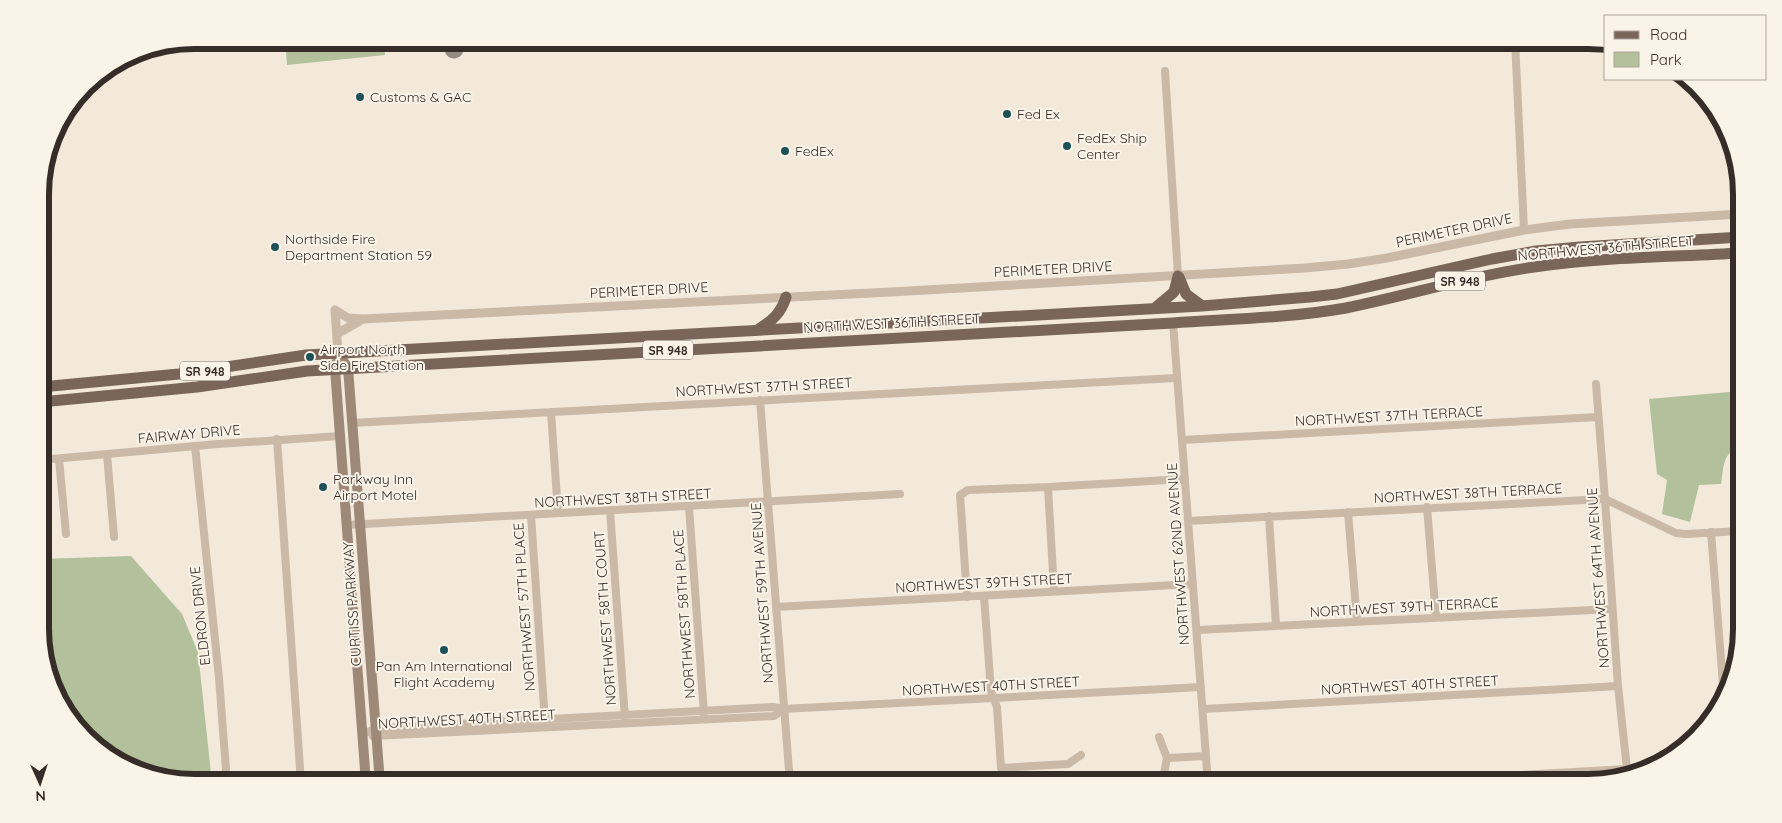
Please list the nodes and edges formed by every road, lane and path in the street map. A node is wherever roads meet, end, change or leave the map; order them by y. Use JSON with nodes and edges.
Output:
{"nodes":[{"id":1,"x":1514,"y":49,"type":"edge"},
{"id":2,"x":1165,"y":71,"type":"dead end"},
{"id":3,"x":1733,"y":214,"type":"edge"},
{"id":4,"x":1524,"y":230,"type":"junction"},
{"id":5,"x":1733,"y":238,"type":"edge"},
{"id":6,"x":1580,"y":247,"type":"junction"},
{"id":7,"x":1733,"y":253,"type":"edge"},
{"id":8,"x":1581,"y":262,"type":"junction"},
{"id":9,"x":1178,"y":276,"type":"junction"},
{"id":10,"x":1338,"y":294,"type":"junction"},
{"id":11,"x":786,"y":297,"type":"junction"},
{"id":12,"x":1202,"y":306,"type":"junction"},
{"id":13,"x":1155,"y":308,"type":"junction"},
{"id":14,"x":1341,"y":308,"type":"junction"},
{"id":15,"x":363,"y":319,"type":"junction"},
{"id":16,"x":962,"y":319,"type":"junction"},
{"id":17,"x":1173,"y":323,"type":"junction"},
{"id":18,"x":807,"y":327,"type":"junction"},
{"id":19,"x":771,"y":329,"type":"junction"},
{"id":20,"x":758,"y":330,"type":"junction"},
{"id":21,"x":337,"y":334,"type":"junction"},
{"id":22,"x":963,"y":334,"type":"junction"},
{"id":23,"x":674,"y":335,"type":"junction"},
{"id":24,"x":607,"y":338,"type":"junction"},
{"id":25,"x":534,"y":342,"type":"junction"},
{"id":26,"x":790,"y":344,"type":"junction"},
{"id":27,"x":656,"y":351,"type":"junction"},
{"id":28,"x":338,"y":353,"type":"junction"},
{"id":29,"x":546,"y":356,"type":"junction"},
{"id":30,"x":348,"y":368,"type":"junction"},
{"id":31,"x":335,"y":369,"type":"junction"},
{"id":32,"x":1176,"y":378,"type":"junction"},
{"id":33,"x":1596,"y":384,"type":"dead end"},
{"id":34,"x":49,"y":386,"type":"edge"},
{"id":35,"x":760,"y":400,"type":"junction"},
{"id":36,"x":49,"y":401,"type":"edge"},
{"id":37,"x":551,"y":412,"type":"junction"},
{"id":38,"x":1598,"y":417,"type":"junction"},
{"id":39,"x":352,"y":423,"type":"junction"},
{"id":40,"x":340,"y":436,"type":"junction"},
{"id":41,"x":277,"y":439,"type":"junction"},
{"id":42,"x":1182,"y":440,"type":"junction"},
{"id":43,"x":195,"y":446,"type":"junction"},
{"id":44,"x":107,"y":454,"type":"junction"},
{"id":45,"x":59,"y":459,"type":"junction"},
{"id":46,"x":49,"y":460,"type":"edge"},
{"id":47,"x":1185,"y":479,"type":"junction"},
{"id":48,"x":1048,"y":487,"type":"junction"},
{"id":49,"x":900,"y":494,"type":"dead end"},
{"id":50,"x":1606,"y":499,"type":"junction"},
{"id":51,"x":768,"y":502,"type":"junction"},
{"id":52,"x":689,"y":506,"type":"junction"},
{"id":53,"x":1427,"y":507,"type":"junction"},
{"id":54,"x":610,"y":510,"type":"junction"},
{"id":55,"x":1348,"y":512,"type":"junction"},
{"id":56,"x":558,"y":513,"type":"junction"},
{"id":57,"x":531,"y":515,"type":"junction"},
{"id":58,"x":1269,"y":516,"type":"junction"},
{"id":59,"x":1188,"y":521,"type":"junction"},
{"id":60,"x":347,"y":525,"type":"junction"},
{"id":61,"x":360,"y":525,"type":"junction"},
{"id":62,"x":1733,"y":531,"type":"edge"},
{"id":63,"x":1711,"y":532,"type":"junction"},
{"id":64,"x":66,"y":534,"type":"dead end"},
{"id":65,"x":114,"y":537,"type":"dead end"},
{"id":66,"x":1193,"y":584,"type":"junction"},
{"id":67,"x":1054,"y":591,"type":"junction"},
{"id":68,"x":966,"y":596,"type":"junction"},
{"id":69,"x":984,"y":596,"type":"junction"},
{"id":70,"x":776,"y":607,"type":"junction"},
{"id":71,"x":1612,"y":609,"type":"junction"},
{"id":72,"x":1436,"y":617,"type":"junction"},
{"id":73,"x":1357,"y":621,"type":"junction"},
{"id":74,"x":1276,"y":626,"type":"junction"},
{"id":75,"x":1197,"y":630,"type":"junction"},
{"id":76,"x":1723,"y":683,"type":"edge"},
{"id":77,"x":1618,"y":686,"type":"junction"},
{"id":78,"x":1201,"y":687,"type":"junction"},
{"id":79,"x":994,"y":698,"type":"junction"},
{"id":80,"x":783,"y":709,"type":"junction"},
{"id":81,"x":1203,"y":709,"type":"junction"},
{"id":82,"x":704,"y":710,"type":"junction"},
{"id":83,"x":625,"y":715,"type":"junction"},
{"id":84,"x":544,"y":719,"type":"junction"},
{"id":85,"x":704,"y":719,"type":"junction"},
{"id":86,"x":626,"y":724,"type":"junction"},
{"id":87,"x":545,"y":728,"type":"junction"},
{"id":88,"x":376,"y":733,"type":"junction"},
{"id":89,"x":363,"y":734,"type":"junction"},
{"id":90,"x":1160,"y":737,"type":"dead end"},
{"id":91,"x":1080,"y":755,"type":"dead end"},
{"id":92,"x":1206,"y":756,"type":"junction"},
{"id":93,"x":1167,"y":758,"type":"junction"},
{"id":94,"x":1627,"y":769,"type":"edge"},
{"id":95,"x":1611,"y":772,"type":"edge"},
{"id":96,"x":226,"y":774,"type":"edge"},
{"id":97,"x":300,"y":774,"type":"edge"},
{"id":98,"x":365,"y":774,"type":"edge"},
{"id":99,"x":379,"y":774,"type":"edge"},
{"id":100,"x":789,"y":774,"type":"edge"},
{"id":101,"x":1165,"y":774,"type":"edge"},
{"id":102,"x":1207,"y":774,"type":"edge"},
{"id":103,"x":1570,"y":774,"type":"edge"}],
"edges":[{"from":1,"to":4,"type":"street"},
{"from":2,"to":9,"type":"street"},
{"from":3,"to":4,"type":"street","name":"PERIMETER DRIVE"},
{"from":4,"to":9,"type":"street","name":"PERIMETER DRIVE"},
{"from":5,"to":6,"type":"main road","name":"NORTHWEST 36TH STREET","number":"SR 948"},
{"from":6,"to":8,"type":"main road"},
{"from":6,"to":10,"type":"main road","name":"NORTHWEST 36TH STREET","number":"SR 948"},
{"from":7,"to":8,"type":"main road","name":"NORTHWEST 36TH STREET","number":"SR 948"},
{"from":8,"to":14,"type":"main road","name":"NORTHWEST 36TH STREET","number":"SR 948"},
{"from":9,"to":11,"type":"street","name":"PERIMETER DRIVE"},
{"from":9,"to":12,"type":"main road"},
{"from":9,"to":13,"type":"main road"},
{"from":10,"to":12,"type":"main road","name":"NORTHWEST 36TH STREET","number":"SR 948"},
{"from":10,"to":14,"type":"main road"},
{"from":11,"to":15,"type":"street","name":"PERIMETER DRIVE"},
{"from":11,"to":20,"type":"main road"},
{"from":12,"to":13,"type":"main road","name":"NORTHWEST 36TH STREET","number":"SR 948"},
{"from":13,"to":16,"type":"main road","name":"NORTHWEST 36TH STREET","number":"SR 948"},
{"from":14,"to":17,"type":"main road","name":"NORTHWEST 36TH STREET","number":"SR 948"},
{"from":15,"to":21,"type":"street","name":"PERIMETER DRIVE"},
{"from":15,"to":21,"type":"street","name":"PERIMETER DRIVE"},
{"from":16,"to":18,"type":"main road","name":"NORTHWEST 36TH STREET","number":"SR 948"},
{"from":16,"to":22,"type":"main road"},
{"from":17,"to":22,"type":"main road","name":"NORTHWEST 36TH STREET","number":"SR 948"},
{"from":17,"to":32,"type":"street","name":"NORTHWEST 62ND AVENUE"},
{"from":18,"to":19,"type":"main road","name":"NORTHWEST 36TH STREET","number":"SR 948"},
{"from":18,"to":26,"type":"main road"},
{"from":19,"to":20,"type":"main road","name":"NORTHWEST 36TH STREET","number":"SR 948"},
{"from":19,"to":26,"type":"main road"},
{"from":20,"to":23,"type":"main road","name":"NORTHWEST 36TH STREET","number":"SR 948"},
{"from":21,"to":28,"type":"street"},
{"from":22,"to":26,"type":"main road","name":"NORTHWEST 36TH STREET","number":"SR 948"},
{"from":23,"to":24,"type":"main road","name":"NORTHWEST 36TH STREET","number":"SR 948"},
{"from":23,"to":27,"type":"main road"},
{"from":24,"to":25,"type":"main road","name":"NORTHWEST 36TH STREET","number":"SR 948"},
{"from":24,"to":29,"type":"main road"},
{"from":25,"to":28,"type":"main road","name":"NORTHWEST 36TH STREET","number":"SR 948"},
{"from":25,"to":29,"type":"main road"},
{"from":26,"to":27,"type":"main road","name":"NORTHWEST 36TH STREET","number":"SR 948"},
{"from":27,"to":29,"type":"main road","name":"NORTHWEST 36TH STREET","number":"SR 948"},
{"from":28,"to":30,"type":"main road"},
{"from":28,"to":31,"type":"main road","name":"CURTISS PARKWAY"},
{"from":28,"to":34,"type":"main road","name":"NORTHWEST 36TH STREET","number":"SR 948"},
{"from":29,"to":30,"type":"main road","name":"NORTHWEST 36TH STREET","number":"SR 948"},
{"from":30,"to":31,"type":"main road","name":"NORTHWEST 36TH STREET","number":"SR 948"},
{"from":30,"to":39,"type":"main road","name":"CURTISS PARKWAY"},
{"from":31,"to":36,"type":"main road","name":"NORTHWEST 36TH STREET","number":"SR 948"},
{"from":31,"to":40,"type":"main road","name":"CURTISS PARKWAY"},
{"from":32,"to":35,"type":"street","name":"NORTHWEST 37TH STREET"},
{"from":32,"to":42,"type":"street","name":"NORTHWEST 62ND AVENUE"},
{"from":33,"to":38,"type":"street","name":"NORTHWEST 64TH AVENUE"},
{"from":35,"to":37,"type":"street","name":"NORTHWEST 37TH STREET"},
{"from":35,"to":51,"type":"street","name":"NORTHWEST 59TH AVENUE"},
{"from":37,"to":39,"type":"street","name":"NORTHWEST 37TH STREET"},
{"from":37,"to":56,"type":"street"},
{"from":38,"to":42,"type":"street","name":"NORTHWEST 37TH TERRACE"},
{"from":38,"to":50,"type":"street","name":"NORTHWEST 64TH AVENUE"},
{"from":39,"to":61,"type":"main road","name":"CURTISS PARKWAY"},
{"from":40,"to":41,"type":"street","name":"FAIRWAY DRIVE"},
{"from":40,"to":60,"type":"main road","name":"CURTISS PARKWAY"},
{"from":41,"to":43,"type":"street","name":"FAIRWAY DRIVE"},
{"from":41,"to":97,"type":"street"},
{"from":42,"to":47,"type":"street","name":"NORTHWEST 62ND AVENUE"},
{"from":43,"to":44,"type":"street","name":"FAIRWAY DRIVE"},
{"from":43,"to":96,"type":"street","name":"ELDRON DRIVE"},
{"from":44,"to":45,"type":"street","name":"FAIRWAY DRIVE"},
{"from":44,"to":65,"type":"street"},
{"from":45,"to":46,"type":"street","name":"FAIRWAY DRIVE"},
{"from":45,"to":64,"type":"street"},
{"from":47,"to":48,"type":"street"},
{"from":47,"to":59,"type":"street","name":"NORTHWEST 62ND AVENUE"},
{"from":48,"to":67,"type":"street"},
{"from":48,"to":68,"type":"street"},
{"from":49,"to":51,"type":"street","name":"NORTHWEST 38TH STREET"},
{"from":50,"to":53,"type":"street","name":"NORTHWEST 38TH TERRACE"},
{"from":50,"to":63,"type":"street","name":"NORTHWEST 38TH TERRACE"},
{"from":50,"to":71,"type":"street","name":"NORTHWEST 64TH AVENUE"},
{"from":51,"to":52,"type":"street","name":"NORTHWEST 38TH STREET"},
{"from":51,"to":70,"type":"street","name":"NORTHWEST 59TH AVENUE"},
{"from":52,"to":54,"type":"street","name":"NORTHWEST 38TH STREET"},
{"from":52,"to":82,"type":"street","name":"NORTHWEST 58TH PLACE"},
{"from":53,"to":55,"type":"street","name":"NORTHWEST 38TH TERRACE"},
{"from":53,"to":72,"type":"street"},
{"from":54,"to":56,"type":"street","name":"NORTHWEST 38TH STREET"},
{"from":54,"to":83,"type":"street","name":"NORTHWEST 58TH COURT"},
{"from":55,"to":58,"type":"street","name":"NORTHWEST 38TH TERRACE"},
{"from":55,"to":73,"type":"street"},
{"from":56,"to":57,"type":"street","name":"NORTHWEST 38TH STREET"},
{"from":57,"to":61,"type":"street","name":"NORTHWEST 38TH STREET"},
{"from":57,"to":84,"type":"street","name":"NORTHWEST 57TH PLACE"},
{"from":58,"to":59,"type":"street","name":"NORTHWEST 38TH TERRACE"},
{"from":58,"to":74,"type":"street"},
{"from":59,"to":66,"type":"street","name":"NORTHWEST 62ND AVENUE"},
{"from":60,"to":61,"type":"street","name":"NORTHWEST 38TH STREET"},
{"from":60,"to":89,"type":"main road","name":"CURTISS PARKWAY"},
{"from":61,"to":88,"type":"main road","name":"CURTISS PARKWAY"},
{"from":62,"to":63,"type":"street","name":"NORTHWEST 38TH TERRACE"},
{"from":63,"to":76,"type":"street"},
{"from":66,"to":67,"type":"street","name":"NORTHWEST 39TH STREET"},
{"from":66,"to":75,"type":"street","name":"NORTHWEST 62ND AVENUE"},
{"from":67,"to":69,"type":"street","name":"NORTHWEST 39TH STREET"},
{"from":68,"to":69,"type":"street","name":"NORTHWEST 39TH STREET"},
{"from":68,"to":70,"type":"street","name":"NORTHWEST 39TH STREET"},
{"from":69,"to":79,"type":"street"},
{"from":70,"to":80,"type":"street","name":"NORTHWEST 59TH AVENUE"},
{"from":71,"to":72,"type":"street","name":"NORTHWEST 39TH TERRACE"},
{"from":71,"to":77,"type":"street","name":"NORTHWEST 64TH AVENUE"},
{"from":72,"to":73,"type":"street","name":"NORTHWEST 39TH TERRACE"},
{"from":73,"to":74,"type":"street","name":"NORTHWEST 39TH TERRACE"},
{"from":74,"to":75,"type":"street","name":"NORTHWEST 39TH TERRACE"},
{"from":75,"to":78,"type":"street","name":"NORTHWEST 62ND AVENUE"},
{"from":77,"to":81,"type":"street","name":"NORTHWEST 40TH STREET"},
{"from":77,"to":94,"type":"street","name":"NORTHWEST 64TH AVENUE"},
{"from":78,"to":79,"type":"street","name":"NORTHWEST 40TH STREET"},
{"from":78,"to":81,"type":"street","name":"NORTHWEST 62ND AVENUE"},
{"from":79,"to":80,"type":"street","name":"NORTHWEST 40TH STREET"},
{"from":79,"to":91,"type":"street"},
{"from":80,"to":82,"type":"street","name":"NORTHWEST 40TH STREET"},
{"from":80,"to":85,"type":"street","name":"NORTHWEST 40TH STREET"},
{"from":80,"to":100,"type":"street","name":"NORTHWEST 59TH AVENUE"},
{"from":81,"to":92,"type":"street","name":"NORTHWEST 62ND AVENUE"},
{"from":82,"to":83,"type":"street","name":"NORTHWEST 40TH STREET"},
{"from":82,"to":85,"type":"street","name":"NORTHWEST 58TH PLACE"},
{"from":83,"to":84,"type":"street","name":"NORTHWEST 40TH STREET"},
{"from":83,"to":86,"type":"street","name":"NORTHWEST 58TH COURT"},
{"from":84,"to":87,"type":"street","name":"NORTHWEST 57TH PLACE"},
{"from":84,"to":88,"type":"street","name":"NORTHWEST 40TH STREET"},
{"from":85,"to":86,"type":"street","name":"NORTHWEST 40TH STREET"},
{"from":86,"to":87,"type":"street","name":"NORTHWEST 40TH STREET"},
{"from":87,"to":88,"type":"street","name":"NORTHWEST 40TH STREET"},
{"from":88,"to":89,"type":"street","name":"NORTHWEST 40TH STREET"},
{"from":88,"to":99,"type":"main road","name":"CURTISS PARKWAY"},
{"from":89,"to":98,"type":"main road","name":"CURTISS PARKWAY"},
{"from":90,"to":93,"type":"street"},
{"from":92,"to":93,"type":"street"},
{"from":92,"to":102,"type":"street","name":"NORTHWEST 62ND AVENUE"},
{"from":93,"to":101,"type":"street"},
{"from":95,"to":103,"type":"street"}]}
